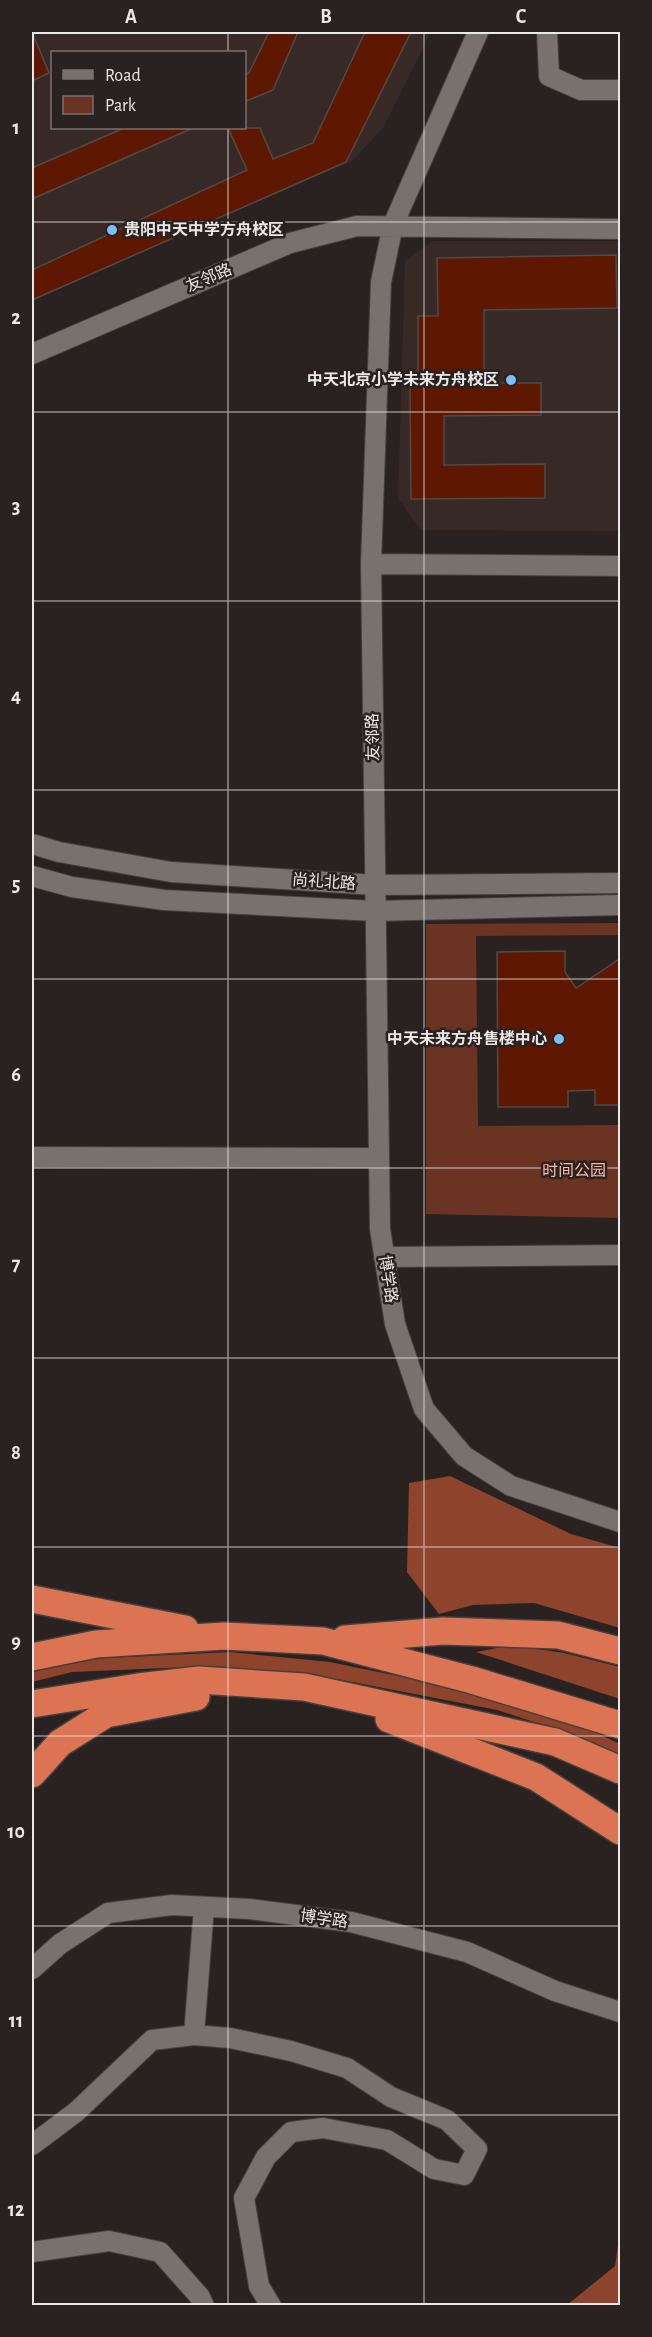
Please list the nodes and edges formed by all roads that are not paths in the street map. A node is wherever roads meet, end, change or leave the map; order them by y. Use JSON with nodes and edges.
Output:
{"nodes":[{"id":1,"x":478,"y":32,"type":"edge"},
{"id":2,"x":547,"y":32,"type":"edge"},
{"id":3,"x":621,"y":90,"type":"edge"},
{"id":4,"x":393,"y":225,"type":"junction"},
{"id":5,"x":621,"y":229,"type":"edge"},
{"id":6,"x":32,"y":354,"type":"edge"},
{"id":7,"x":371,"y":564,"type":"junction"},
{"id":8,"x":621,"y":566,"type":"edge"},
{"id":9,"x":32,"y":844,"type":"edge"},
{"id":10,"x":32,"y":876,"type":"edge"},
{"id":11,"x":621,"y":883,"type":"edge"},
{"id":12,"x":375,"y":885,"type":"junction"},
{"id":13,"x":621,"y":905,"type":"edge"},
{"id":14,"x":375,"y":911,"type":"junction"},
{"id":15,"x":32,"y":1157,"type":"edge"},
{"id":16,"x":379,"y":1158,"type":"junction"},
{"id":17,"x":621,"y":1255,"type":"edge"},
{"id":18,"x":384,"y":1257,"type":"junction"},
{"id":19,"x":621,"y":1522,"type":"edge"},
{"id":20,"x":32,"y":1599,"type":"edge"},
{"id":21,"x":224,"y":1636,"type":"junction"},
{"id":22,"x":323,"y":1641,"type":"junction"},
{"id":23,"x":621,"y":1651,"type":"edge"},
{"id":24,"x":32,"y":1657,"type":"edge"},
{"id":25,"x":259,"y":1684,"type":"junction"},
{"id":26,"x":304,"y":1686,"type":"junction"},
{"id":27,"x":32,"y":1704,"type":"edge"},
{"id":28,"x":621,"y":1725,"type":"edge"},
{"id":29,"x":621,"y":1770,"type":"edge"},
{"id":30,"x":32,"y":1774,"type":"edge"},
{"id":31,"x":621,"y":1831,"type":"edge"},
{"id":32,"x":204,"y":1906,"type":"junction"},
{"id":33,"x":32,"y":1970,"type":"edge"},
{"id":34,"x":621,"y":2012,"type":"edge"},
{"id":35,"x":194,"y":2036,"type":"junction"},
{"id":36,"x":32,"y":2145,"type":"edge"},
{"id":37,"x":32,"y":2252,"type":"edge"},
{"id":38,"x":204,"y":2306,"type":"edge"},
{"id":39,"x":271,"y":2306,"type":"edge"}],
"edges":[{"from":1,"to":4,"type":"street"},
{"from":2,"to":3,"type":"street"},
{"from":4,"to":5,"type":"street","name":"友邻路"},
{"from":4,"to":6,"type":"street","name":"友邻路"},
{"from":4,"to":7,"type":"street","name":"友邻路"},
{"from":7,"to":8,"type":"street"},
{"from":7,"to":12,"type":"street","name":"友邻路"},
{"from":9,"to":12,"type":"street","name":"尚礼北路"},
{"from":10,"to":14,"type":"street","name":"尚礼北路"},
{"from":11,"to":12,"type":"street","name":"尚礼北路"},
{"from":12,"to":14,"type":"street","name":"友邻路"},
{"from":13,"to":14,"type":"street","name":"尚礼北路"},
{"from":14,"to":16,"type":"street","name":"博学路"},
{"from":15,"to":16,"type":"street"},
{"from":16,"to":18,"type":"street","name":"博学路"},
{"from":17,"to":18,"type":"street"},
{"from":18,"to":19,"type":"street","name":"博学路"},
{"from":20,"to":21,"type":"highway"},
{"from":21,"to":22,"type":"highway"},
{"from":21,"to":24,"type":"highway"},
{"from":22,"to":23,"type":"highway"},
{"from":22,"to":28,"type":"highway"},
{"from":25,"to":26,"type":"highway"},
{"from":25,"to":27,"type":"highway"},
{"from":25,"to":30,"type":"highway"},
{"from":26,"to":29,"type":"highway"},
{"from":26,"to":31,"type":"highway"},
{"from":32,"to":33,"type":"street","name":"博学路"},
{"from":32,"to":34,"type":"street","name":"博学路"},
{"from":32,"to":35,"type":"street"},
{"from":35,"to":36,"type":"street"},
{"from":35,"to":39,"type":"street"},
{"from":37,"to":38,"type":"street"}]}
